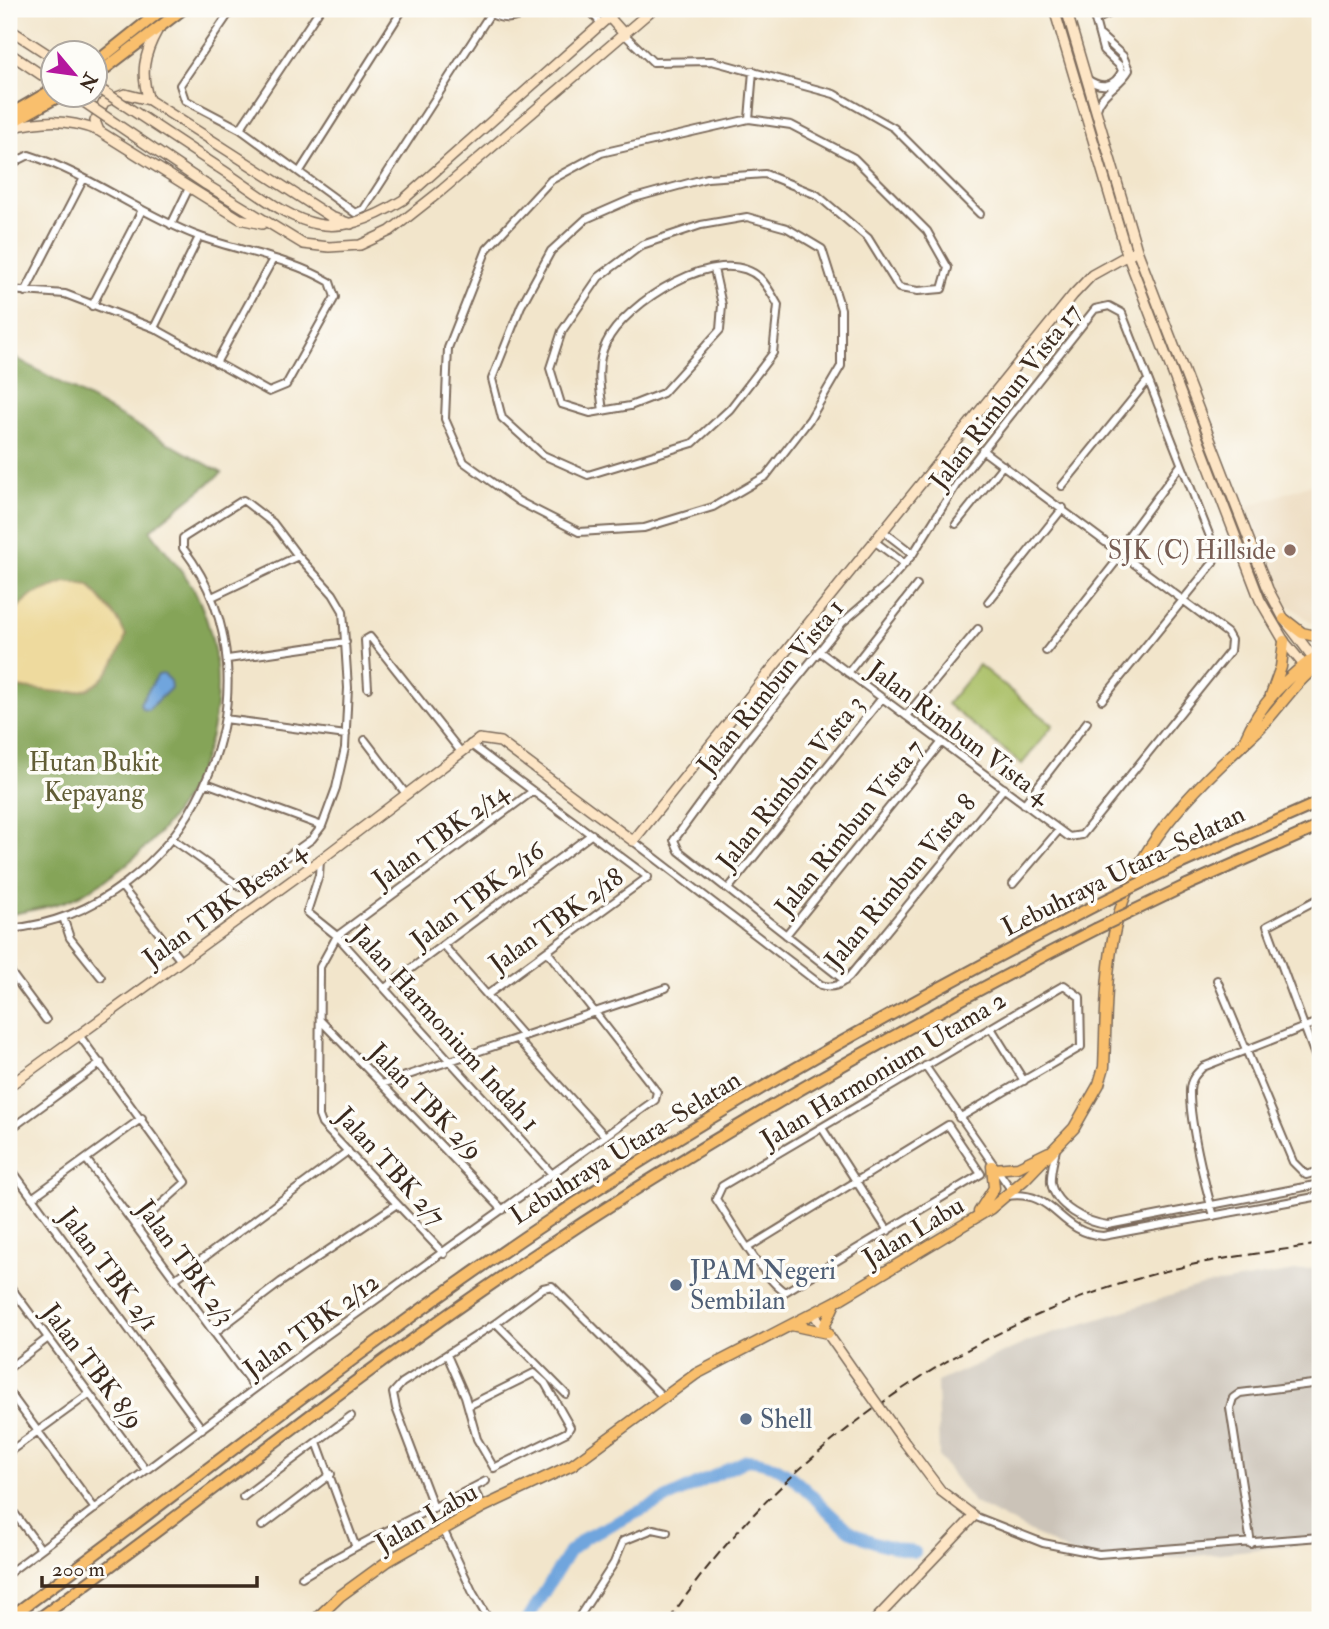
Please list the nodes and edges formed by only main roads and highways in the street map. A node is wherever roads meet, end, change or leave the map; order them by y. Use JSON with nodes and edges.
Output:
{"nodes":[{"id":1,"x":163,"y":9,"type":"edge"},
{"id":2,"x":183,"y":9,"type":"edge"},
{"id":3,"x":108,"y":53,"type":"edge"},
{"id":4,"x":108,"y":67,"type":"edge"},
{"id":5,"x":38,"y":98,"type":"edge"},
{"id":6,"x":39,"y":108,"type":"edge"},
{"id":7,"x":9,"y":115,"type":"edge"},
{"id":8,"x":9,"y":126,"type":"edge"},
{"id":9,"x":1284,"y":619,"type":"road end"},
{"id":10,"x":1320,"y":637,"type":"edge"},
{"id":11,"x":1284,"y":642,"type":"road end"},
{"id":12,"x":1318,"y":660,"type":"edge"},
{"id":13,"x":1307,"y":668,"type":"junction"},
{"id":14,"x":1268,"y":702,"type":"junction"},
{"id":15,"x":1244,"y":743,"type":"junction"},
{"id":16,"x":1320,"y":803,"type":"edge"},
{"id":17,"x":1320,"y":826,"type":"edge"},
{"id":18,"x":1056,"y":1149,"type":"junction"},
{"id":19,"x":975,"y":1218,"type":"junction"},
{"id":20,"x":835,"y":1303,"type":"junction"},
{"id":21,"x":790,"y":1325,"type":"junction"},
{"id":22,"x":9,"y":1618,"type":"edge"},
{"id":23,"x":37,"y":1620,"type":"edge"},
{"id":24,"x":315,"y":1620,"type":"edge"}],
"edges":[{"from":1,"to":3,"type":"highway"},
{"from":2,"to":4,"type":"highway"},
{"from":5,"to":7,"type":"highway"},
{"from":6,"to":8,"type":"highway"},
{"from":9,"to":10,"type":"main road"},
{"from":11,"to":14,"type":"main road"},
{"from":12,"to":13,"type":"main road","name":"Jalan Labu"},
{"from":13,"to":14,"type":"main road","name":"Jalan Labu"},
{"from":13,"to":15,"type":"main road","name":"Jalan Labu"},
{"from":14,"to":15,"type":"main road","name":"Jalan Labu"},
{"from":15,"to":18,"type":"main road","name":"Jalan Labu"},
{"from":16,"to":22,"type":"highway","name":"Lebuhraya Utara–Selatan","bridge":true},
{"from":17,"to":23,"type":"highway","name":"Lebuhraya Utara–Selatan","bridge":true},
{"from":18,"to":19,"type":"main road","name":"Jalan Labu"},
{"from":18,"to":19,"type":"main road"},
{"from":19,"to":20,"type":"main road","name":"Jalan Labu"},
{"from":20,"to":21,"type":"main road","name":"Jalan Labu"},
{"from":20,"to":21,"type":"main road"},
{"from":21,"to":24,"type":"main road","name":"Jalan Labu"}]}
